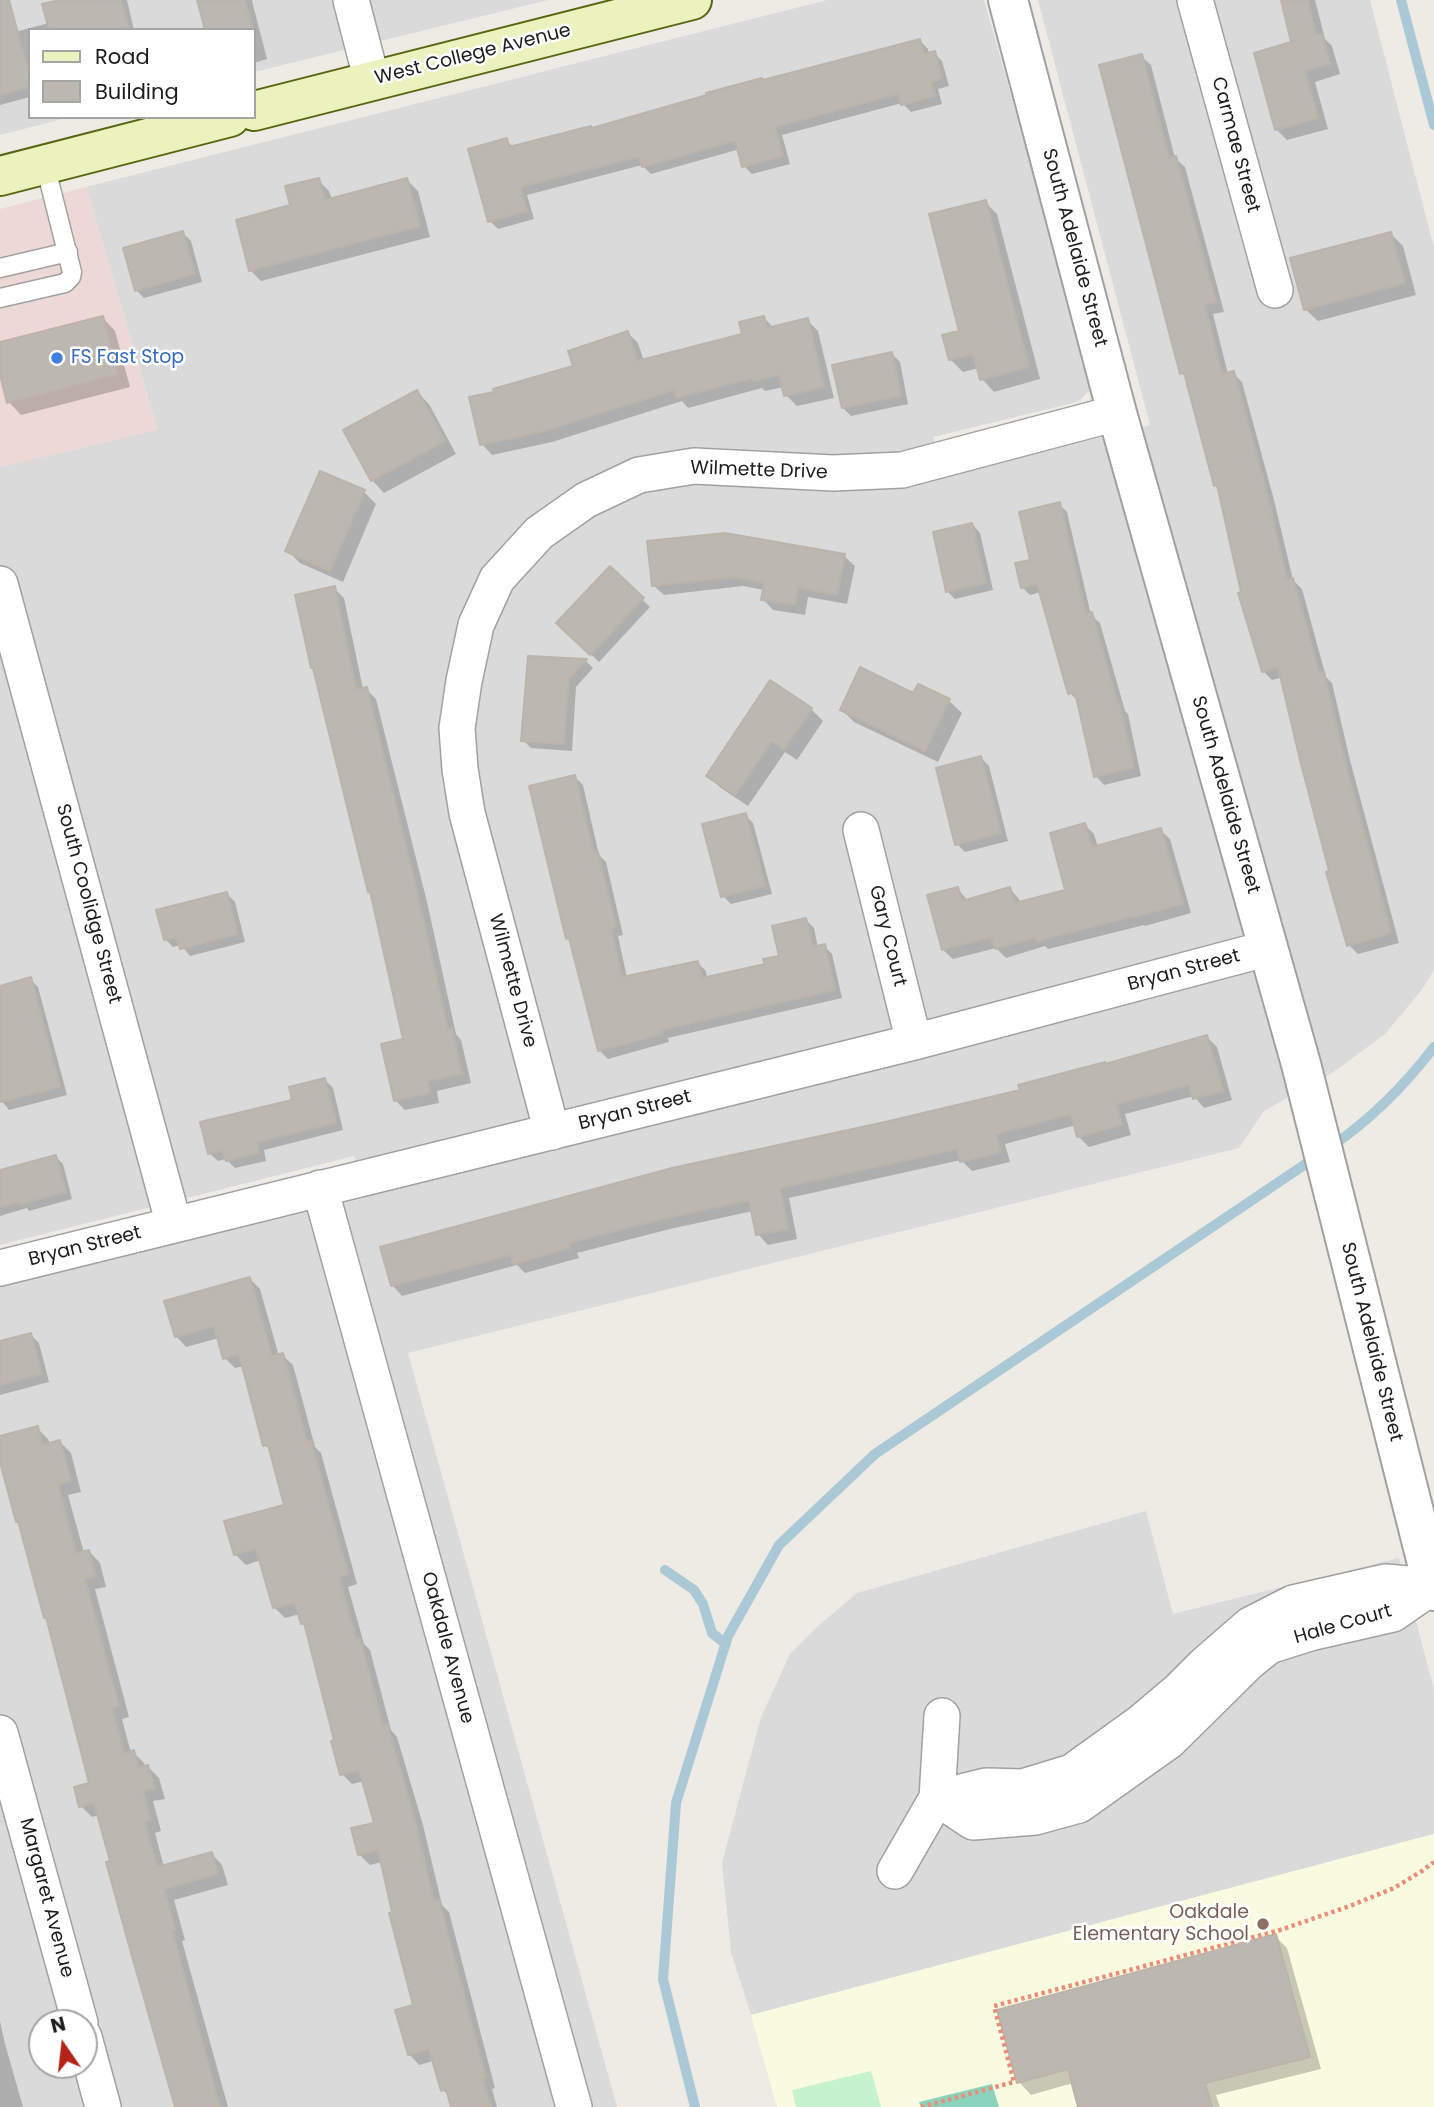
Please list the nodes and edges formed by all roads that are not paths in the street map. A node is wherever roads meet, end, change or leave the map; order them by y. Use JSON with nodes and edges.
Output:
{"nodes":[{"id":1,"x":351,"y":0,"type":"edge"},
{"id":2,"x":692,"y":0,"type":"edge"},
{"id":3,"x":1008,"y":0,"type":"edge"},
{"id":4,"x":1195,"y":0,"type":"edge"},
{"id":5,"x":372,"y":81,"type":"junction"},
{"id":6,"x":256,"y":110,"type":"edge"},
{"id":7,"x":222,"y":119,"type":"edge"},
{"id":8,"x":45,"y":165,"type":"junction"},
{"id":9,"x":0,"y":176,"type":"edge"},
{"id":10,"x":68,"y":252,"type":"junction"},
{"id":11,"x":0,"y":268,"type":"edge"},
{"id":12,"x":1275,"y":290,"type":"dead end"},
{"id":13,"x":0,"y":298,"type":"edge"},
{"id":14,"x":1117,"y":413,"type":"junction"},
{"id":15,"x":0,"y":584,"type":"edge"},
{"id":16,"x":861,"y":830,"type":"dead end"},
{"id":17,"x":1269,"y":948,"type":"junction"},
{"id":18,"x":914,"y":1042,"type":"junction"},
{"id":19,"x":552,"y":1132,"type":"junction"},
{"id":20,"x":320,"y":1188,"type":"junction"},
{"id":21,"x":174,"y":1225,"type":"junction"},
{"id":22,"x":0,"y":1268,"type":"edge"},
{"id":23,"x":1433,"y":1587,"type":"edge"},
{"id":24,"x":942,"y":1716,"type":"dead end"},
{"id":25,"x":0,"y":1732,"type":"edge"},
{"id":26,"x":937,"y":1798,"type":"junction"},
{"id":27,"x":895,"y":1871,"type":"dead end"},
{"id":28,"x":76,"y":2009,"type":"edge"},
{"id":29,"x":95,"y":2079,"type":"edge"},
{"id":30,"x":103,"y":2107,"type":"edge"},
{"id":31,"x":574,"y":2107,"type":"edge"}],
"edges":[{"from":1,"to":5,"type":"street"},
{"from":2,"to":5,"type":"main road","name":"West College Avenue"},
{"from":3,"to":14,"type":"street","name":"South Adelaide Street"},
{"from":4,"to":12,"type":"street","name":"Carmae Street"},
{"from":5,"to":6,"type":"main road","name":"West College Avenue"},
{"from":7,"to":8,"type":"main road"},
{"from":8,"to":9,"type":"main road"},
{"from":8,"to":10,"type":"lane"},
{"from":10,"to":11,"type":"lane"},
{"from":10,"to":13,"type":"lane"},
{"from":14,"to":17,"type":"street","name":"South Adelaide Street"},
{"from":14,"to":19,"type":"street","name":"Wilmette Drive"},
{"from":15,"to":21,"type":"street","name":"South Coolidge Street"},
{"from":16,"to":18,"type":"street","name":"Gary Court"},
{"from":17,"to":18,"type":"street","name":"Bryan Street"},
{"from":17,"to":23,"type":"street","name":"South Adelaide Street"},
{"from":18,"to":19,"type":"street","name":"Bryan Street"},
{"from":19,"to":20,"type":"street","name":"Bryan Street"},
{"from":20,"to":21,"type":"street","name":"Bryan Street"},
{"from":20,"to":31,"type":"street","name":"Oakdale Avenue"},
{"from":21,"to":22,"type":"street","name":"Bryan Street"},
{"from":23,"to":26,"type":"street","name":"Hale Court"},
{"from":24,"to":26,"type":"street"},
{"from":25,"to":28,"type":"street","name":"Margaret Avenue"},
{"from":26,"to":27,"type":"street"},
{"from":29,"to":30,"type":"street"}]}
